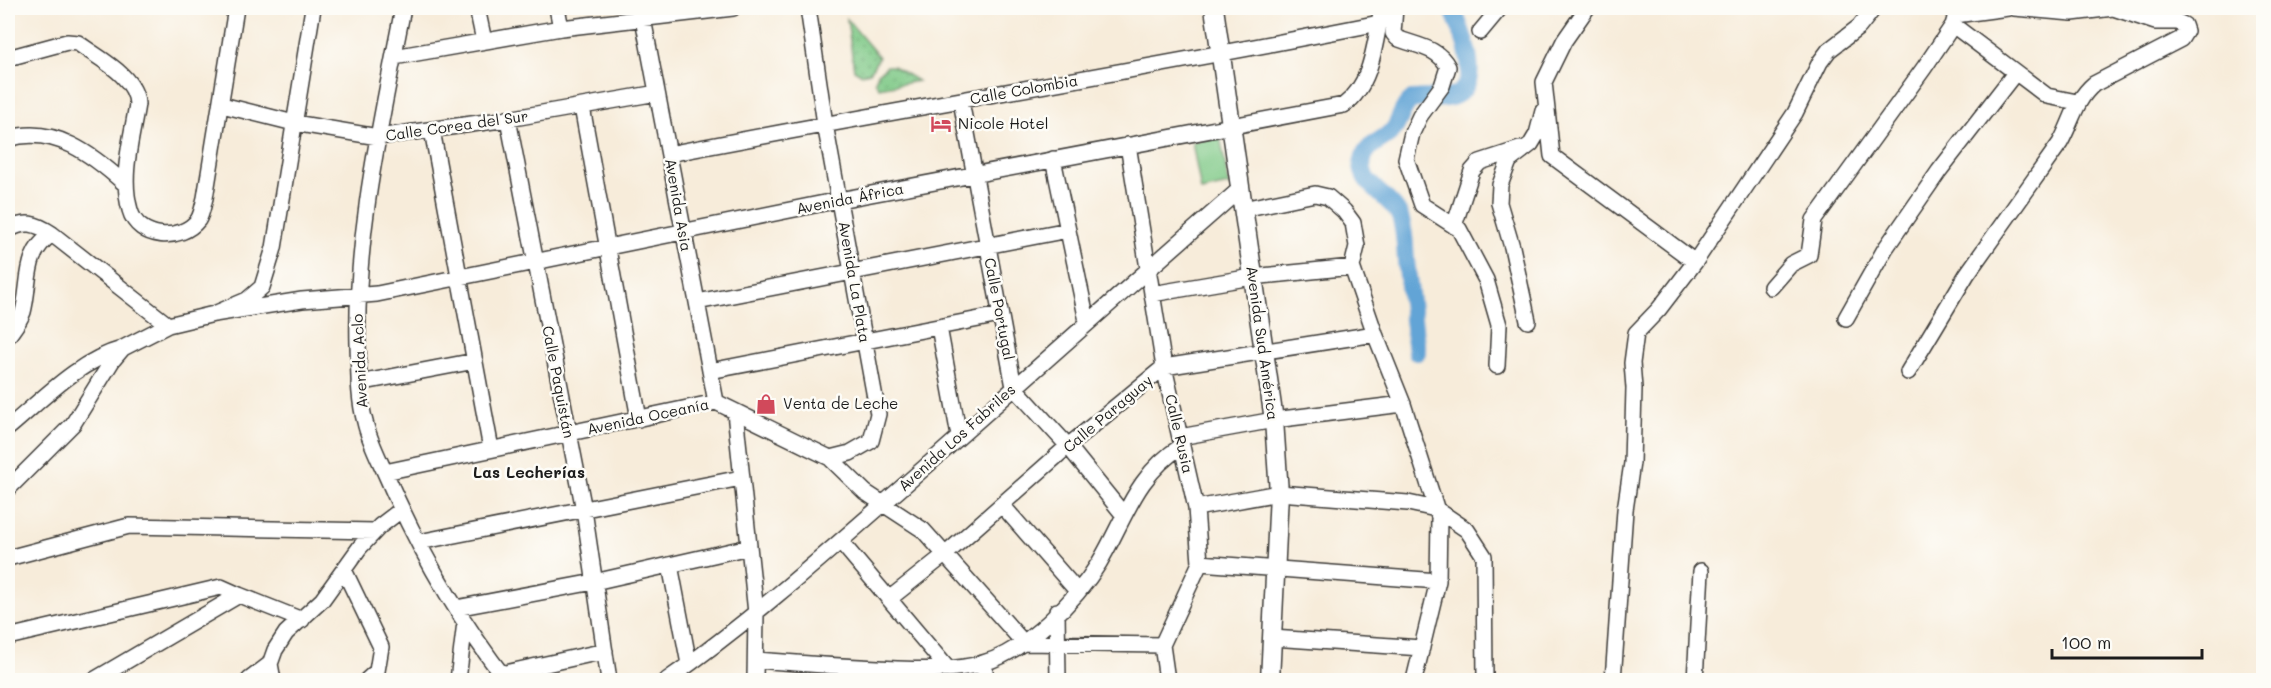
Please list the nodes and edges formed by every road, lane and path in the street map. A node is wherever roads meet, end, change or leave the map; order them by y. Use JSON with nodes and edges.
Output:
{"nodes":[{"id":1,"x":236,"y":8,"type":"edge"},
{"id":2,"x":313,"y":8,"type":"edge"},
{"id":3,"x":403,"y":8,"type":"edge"},
{"id":4,"x":477,"y":8,"type":"edge"},
{"id":5,"x":557,"y":8,"type":"edge"},
{"id":6,"x":733,"y":8,"type":"edge"},
{"id":7,"x":808,"y":8,"type":"edge"},
{"id":8,"x":1214,"y":8,"type":"edge"},
{"id":9,"x":1395,"y":8,"type":"edge"},
{"id":10,"x":1500,"y":8,"type":"edge"},
{"id":11,"x":1587,"y":8,"type":"edge"},
{"id":12,"x":1874,"y":8,"type":"edge"},
{"id":13,"x":2008,"y":8,"type":"edge"},
{"id":14,"x":2014,"y":8,"type":"edge"},
{"id":15,"x":714,"y":9,"type":"edge"},
{"id":16,"x":642,"y":13,"type":"edge"},
{"id":17,"x":1380,"y":15,"type":"edge"},
{"id":18,"x":1955,"y":16,"type":"edge"},
{"id":19,"x":561,"y":28,"type":"junction"},
{"id":20,"x":1480,"y":32,"type":"dead end"},
{"id":21,"x":484,"y":41,"type":"junction"},
{"id":22,"x":1222,"y":54,"type":"junction"},
{"id":23,"x":394,"y":57,"type":"junction"},
{"id":24,"x":8,"y":58,"type":"edge"},
{"id":25,"x":2015,"y":73,"type":"junction"},
{"id":26,"x":657,"y":93,"type":"junction"},
{"id":27,"x":1546,"y":100,"type":"junction"},
{"id":28,"x":961,"y":101,"type":"junction"},
{"id":29,"x":2077,"y":102,"type":"junction"},
{"id":30,"x":222,"y":105,"type":"junction"},
{"id":31,"x":582,"y":106,"type":"junction"},
{"id":32,"x":508,"y":119,"type":"junction"},
{"id":33,"x":294,"y":123,"type":"junction"},
{"id":34,"x":825,"y":124,"type":"junction"},
{"id":35,"x":1232,"y":126,"type":"junction"},
{"id":36,"x":432,"y":130,"type":"junction"},
{"id":37,"x":378,"y":137,"type":"junction"},
{"id":38,"x":8,"y":139,"type":"edge"},
{"id":39,"x":1128,"y":145,"type":"junction"},
{"id":40,"x":1528,"y":146,"type":"junction"},
{"id":41,"x":669,"y":154,"type":"junction"},
{"id":42,"x":1053,"y":159,"type":"junction"},
{"id":43,"x":974,"y":175,"type":"junction"},
{"id":44,"x":125,"y":184,"type":"junction"},
{"id":45,"x":1240,"y":189,"type":"junction"},
{"id":46,"x":839,"y":200,"type":"junction"},
{"id":47,"x":1243,"y":209,"type":"junction"},
{"id":48,"x":1454,"y":226,"type":"junction"},
{"id":49,"x":8,"y":230,"type":"edge"},
{"id":50,"x":1068,"y":230,"type":"junction"},
{"id":51,"x":683,"y":233,"type":"junction"},
{"id":52,"x":52,"y":234,"type":"junction"},
{"id":53,"x":607,"y":246,"type":"junction"},
{"id":54,"x":987,"y":246,"type":"junction"},
{"id":55,"x":534,"y":261,"type":"junction"},
{"id":56,"x":1695,"y":262,"type":"junction"},
{"id":57,"x":1352,"y":267,"type":"junction"},
{"id":58,"x":1149,"y":269,"type":"junction"},
{"id":59,"x":852,"y":272,"type":"junction"},
{"id":60,"x":461,"y":277,"type":"junction"},
{"id":61,"x":1252,"y":278,"type":"junction"},
{"id":62,"x":1771,"y":287,"type":"dead end"},
{"id":63,"x":357,"y":294,"type":"junction"},
{"id":64,"x":1152,"y":294,"type":"junction"},
{"id":65,"x":697,"y":302,"type":"junction"},
{"id":66,"x":214,"y":314,"type":"junction"},
{"id":67,"x":1000,"y":315,"type":"junction"},
{"id":68,"x":1846,"y":318,"type":"dead end"},
{"id":69,"x":1087,"y":321,"type":"junction"},
{"id":70,"x":1528,"y":321,"type":"dead end"},
{"id":71,"x":168,"y":325,"type":"junction"},
{"id":72,"x":939,"y":327,"type":"junction"},
{"id":73,"x":1375,"y":334,"type":"junction"},
{"id":74,"x":8,"y":336,"type":"edge"},
{"id":75,"x":865,"y":342,"type":"junction"},
{"id":76,"x":123,"y":348,"type":"junction"},
{"id":77,"x":1265,"y":349,"type":"junction"},
{"id":78,"x":475,"y":361,"type":"junction"},
{"id":79,"x":1497,"y":366,"type":"dead end"},
{"id":80,"x":1164,"y":367,"type":"junction"},
{"id":81,"x":710,"y":371,"type":"junction"},
{"id":82,"x":1908,"y":372,"type":"dead end"},
{"id":83,"x":359,"y":383,"type":"junction"},
{"id":84,"x":1014,"y":387,"type":"junction"},
{"id":85,"x":716,"y":402,"type":"junction"},
{"id":86,"x":1403,"y":404,"type":"junction"},
{"id":87,"x":735,"y":411,"type":"junction"},
{"id":88,"x":639,"y":419,"type":"junction"},
{"id":89,"x":1274,"y":420,"type":"junction"},
{"id":90,"x":8,"y":428,"type":"edge"},
{"id":91,"x":567,"y":433,"type":"junction"},
{"id":92,"x":959,"y":436,"type":"junction"},
{"id":93,"x":1181,"y":441,"type":"junction"},
{"id":94,"x":1068,"y":446,"type":"junction"},
{"id":95,"x":491,"y":449,"type":"junction"},
{"id":96,"x":830,"y":458,"type":"junction"},
{"id":97,"x":385,"y":472,"type":"junction"},
{"id":98,"x":741,"y":478,"type":"junction"},
{"id":99,"x":8,"y":489,"type":"edge"},
{"id":100,"x":1279,"y":493,"type":"junction"},
{"id":101,"x":882,"y":504,"type":"junction"},
{"id":102,"x":1002,"y":504,"type":"junction"},
{"id":103,"x":1196,"y":508,"type":"junction"},
{"id":104,"x":1436,"y":509,"type":"junction"},
{"id":105,"x":402,"y":510,"type":"junction"},
{"id":106,"x":584,"y":510,"type":"junction"},
{"id":107,"x":1123,"y":514,"type":"junction"},
{"id":108,"x":375,"y":531,"type":"junction"},
{"id":109,"x":419,"y":542,"type":"junction"},
{"id":110,"x":841,"y":542,"type":"junction"},
{"id":111,"x":749,"y":548,"type":"junction"},
{"id":112,"x":946,"y":553,"type":"junction"},
{"id":113,"x":8,"y":558,"type":"edge"},
{"id":114,"x":1200,"y":563,"type":"junction"},
{"id":115,"x":670,"y":565,"type":"junction"},
{"id":116,"x":1275,"y":567,"type":"junction"},
{"id":117,"x":344,"y":570,"type":"junction"},
{"id":118,"x":1701,"y":571,"type":"dead end"},
{"id":119,"x":1438,"y":580,"type":"junction"},
{"id":120,"x":594,"y":582,"type":"junction"},
{"id":121,"x":1078,"y":592,"type":"junction"},
{"id":122,"x":239,"y":595,"type":"junction"},
{"id":123,"x":890,"y":599,"type":"junction"},
{"id":124,"x":456,"y":608,"type":"junction"},
{"id":125,"x":1058,"y":611,"type":"junction"},
{"id":126,"x":756,"y":613,"type":"junction"},
{"id":127,"x":302,"y":620,"type":"junction"},
{"id":128,"x":465,"y":622,"type":"junction"},
{"id":129,"x":8,"y":637,"type":"edge"},
{"id":130,"x":1272,"y":638,"type":"junction"},
{"id":131,"x":1024,"y":643,"type":"junction"},
{"id":132,"x":1059,"y":644,"type":"junction"},
{"id":133,"x":1162,"y":645,"type":"junction"},
{"id":134,"x":1422,"y":648,"type":"junction"},
{"id":135,"x":605,"y":651,"type":"junction"},
{"id":136,"x":756,"y":660,"type":"junction"},
{"id":137,"x":985,"y":663,"type":"junction"},
{"id":138,"x":270,"y":664,"type":"junction"},
{"id":139,"x":689,"y":664,"type":"junction"},
{"id":140,"x":948,"y":669,"type":"junction"},
{"id":141,"x":836,"y":674,"type":"edge"},
{"id":142,"x":911,"y":675,"type":"edge"},
{"id":143,"x":503,"y":677,"type":"edge"},
{"id":144,"x":252,"y":678,"type":"edge"},
{"id":145,"x":668,"y":680,"type":"edge"},
{"id":146,"x":93,"y":681,"type":"edge"},
{"id":147,"x":272,"y":681,"type":"edge"},
{"id":148,"x":367,"y":681,"type":"edge"},
{"id":149,"x":458,"y":681,"type":"edge"},
{"id":150,"x":609,"y":681,"type":"edge"},
{"id":151,"x":755,"y":681,"type":"edge"},
{"id":152,"x":985,"y":681,"type":"edge"},
{"id":153,"x":1058,"y":681,"type":"edge"},
{"id":154,"x":1167,"y":681,"type":"edge"},
{"id":155,"x":1270,"y":681,"type":"edge"},
{"id":156,"x":1414,"y":681,"type":"edge"},
{"id":157,"x":1485,"y":681,"type":"edge"},
{"id":158,"x":1613,"y":681,"type":"edge"},
{"id":159,"x":1695,"y":681,"type":"edge"}],
"edges":[{"from":1,"to":30,"type":"street"},
{"from":2,"to":33,"type":"street"},
{"from":3,"to":23,"type":"street","name":"Avenida Aclo"},
{"from":4,"to":21,"type":"street"},
{"from":5,"to":19,"type":"street"},
{"from":6,"to":15,"type":"street"},
{"from":7,"to":34,"type":"street","name":"Avenida La Plata"},
{"from":8,"to":22,"type":"main road","name":"Avenida Sud América"},
{"from":9,"to":48,"type":"street"},
{"from":10,"to":20,"type":"street"},
{"from":11,"to":27,"type":"street"},
{"from":12,"to":56,"type":"street"},
{"from":13,"to":18,"type":"street"},
{"from":14,"to":29,"type":"street"},
{"from":15,"to":16,"type":"street"},
{"from":16,"to":19,"type":"street"},
{"from":16,"to":26,"type":"street","name":"Avenida Asia"},
{"from":17,"to":22,"type":"street","name":"Calle Colombia"},
{"from":17,"to":35,"type":"street","name":"Avenida África"},
{"from":18,"to":25,"type":"street"},
{"from":18,"to":62,"type":"street"},
{"from":19,"to":21,"type":"street"},
{"from":21,"to":23,"type":"street"},
{"from":22,"to":28,"type":"street","name":"Calle Colombia"},
{"from":22,"to":35,"type":"main road","name":"Avenida Sud América"},
{"from":23,"to":37,"type":"street","name":"Avenida Aclo"},
{"from":24,"to":44,"type":"street"},
{"from":25,"to":29,"type":"street"},
{"from":25,"to":68,"type":"street"},
{"from":26,"to":31,"type":"street","name":"Calle Corea del Sur"},
{"from":26,"to":41,"type":"street","name":"Avenida Asia"},
{"from":27,"to":40,"type":"street"},
{"from":27,"to":56,"type":"street"},
{"from":28,"to":34,"type":"street","name":"Calle Colombia"},
{"from":28,"to":43,"type":"street","name":"Calle Portugal"},
{"from":29,"to":82,"type":"street"},
{"from":30,"to":33,"type":"street","name":"Calle Corea del Sur"},
{"from":30,"to":44,"type":"street"},
{"from":31,"to":32,"type":"street","name":"Calle Corea del Sur"},
{"from":31,"to":53,"type":"street"},
{"from":32,"to":36,"type":"street","name":"Calle Corea del Sur"},
{"from":32,"to":55,"type":"street","name":"Calle Paquistán"},
{"from":33,"to":37,"type":"street","name":"Calle Corea del Sur"},
{"from":33,"to":66,"type":"street"},
{"from":34,"to":41,"type":"street","name":"Calle Colombia"},
{"from":34,"to":46,"type":"street","name":"Avenida La Plata"},
{"from":35,"to":39,"type":"street","name":"Avenida África"},
{"from":35,"to":45,"type":"main road","name":"Avenida Sud América"},
{"from":36,"to":37,"type":"street","name":"Calle Corea del Sur"},
{"from":36,"to":60,"type":"street"},
{"from":37,"to":63,"type":"street","name":"Avenida Aclo"},
{"from":38,"to":44,"type":"street"},
{"from":39,"to":42,"type":"street","name":"Avenida África"},
{"from":39,"to":58,"type":"street","name":"Calle Rusia"},
{"from":40,"to":48,"type":"street"},
{"from":40,"to":70,"type":"street"},
{"from":41,"to":51,"type":"street","name":"Avenida Asia"},
{"from":42,"to":43,"type":"street","name":"Avenida África"},
{"from":42,"to":50,"type":"street"},
{"from":43,"to":46,"type":"street","name":"Avenida África"},
{"from":43,"to":54,"type":"street","name":"Calle Portugal"},
{"from":45,"to":47,"type":"main road","name":"Avenida Sud América"},
{"from":45,"to":58,"type":"street","name":"Avenida Los Fabriles"},
{"from":46,"to":51,"type":"street","name":"Avenida África"},
{"from":46,"to":59,"type":"street","name":"Avenida La Plata"},
{"from":47,"to":57,"type":"street"},
{"from":47,"to":61,"type":"main road","name":"Avenida Sud América"},
{"from":48,"to":79,"type":"street"},
{"from":49,"to":52,"type":"street"},
{"from":50,"to":54,"type":"street"},
{"from":50,"to":69,"type":"street"},
{"from":51,"to":53,"type":"street","name":"Avenida África"},
{"from":51,"to":65,"type":"street","name":"Avenida Asia"},
{"from":52,"to":71,"type":"street"},
{"from":52,"to":74,"type":"street"},
{"from":53,"to":55,"type":"street","name":"Avenida África"},
{"from":53,"to":88,"type":"street"},
{"from":54,"to":59,"type":"street"},
{"from":54,"to":67,"type":"street","name":"Calle Portugal"},
{"from":55,"to":60,"type":"street","name":"Avenida África"},
{"from":55,"to":91,"type":"street","name":"Calle Paquistán"},
{"from":56,"to":158,"type":"street"},
{"from":57,"to":61,"type":"street"},
{"from":57,"to":73,"type":"street"},
{"from":58,"to":64,"type":"street","name":"Calle Rusia"},
{"from":58,"to":69,"type":"street","name":"Avenida Los Fabriles"},
{"from":59,"to":65,"type":"street"},
{"from":59,"to":75,"type":"street","name":"Avenida La Plata"},
{"from":60,"to":63,"type":"street","name":"Avenida África"},
{"from":60,"to":78,"type":"street"},
{"from":61,"to":64,"type":"street"},
{"from":61,"to":77,"type":"main road","name":"Avenida Sud América"},
{"from":63,"to":66,"type":"street","name":"Avenida África"},
{"from":63,"to":83,"type":"street","name":"Avenida Aclo"},
{"from":64,"to":80,"type":"street","name":"Calle Rusia"},
{"from":65,"to":81,"type":"street","name":"Avenida Asia"},
{"from":66,"to":71,"type":"street"},
{"from":67,"to":72,"type":"street"},
{"from":67,"to":84,"type":"street","name":"Calle Portugal"},
{"from":69,"to":84,"type":"street","name":"Avenida Los Fabriles"},
{"from":71,"to":76,"type":"street"},
{"from":72,"to":75,"type":"street"},
{"from":72,"to":92,"type":"street"},
{"from":73,"to":77,"type":"street","name":"Calle Paraguay"},
{"from":73,"to":86,"type":"street"},
{"from":75,"to":81,"type":"street"},
{"from":75,"to":96,"type":"street","name":"Avenida La Plata"},
{"from":76,"to":90,"type":"street"},
{"from":76,"to":99,"type":"street"},
{"from":77,"to":80,"type":"street","name":"Calle Paraguay"},
{"from":77,"to":89,"type":"main road","name":"Avenida Sud América"},
{"from":78,"to":83,"type":"street"},
{"from":78,"to":95,"type":"street"},
{"from":80,"to":93,"type":"street","name":"Calle Rusia"},
{"from":80,"to":94,"type":"street","name":"Calle Paraguay"},
{"from":81,"to":85,"type":"street","name":"Avenida Asia"},
{"from":83,"to":97,"type":"street","name":"Avenida Aclo"},
{"from":84,"to":92,"type":"street","name":"Avenida Los Fabriles"},
{"from":84,"to":94,"type":"street"},
{"from":85,"to":87,"type":"street","name":"Avenida Oceanía"},
{"from":85,"to":88,"type":"street","name":"Avenida Oceanía"},
{"from":86,"to":89,"type":"street"},
{"from":86,"to":104,"type":"street"},
{"from":87,"to":96,"type":"street","name":"Avenida Oceanía"},
{"from":87,"to":98,"type":"street"},
{"from":88,"to":91,"type":"street","name":"Avenida Oceanía"},
{"from":89,"to":93,"type":"street"},
{"from":89,"to":100,"type":"main road","name":"Avenida Sud América"},
{"from":91,"to":95,"type":"street","name":"Avenida Oceanía"},
{"from":91,"to":106,"type":"street","name":"Calle Paquistán"},
{"from":92,"to":101,"type":"street","name":"Avenida Los Fabriles"},
{"from":93,"to":103,"type":"street","name":"Calle Rusia"},
{"from":93,"to":107,"type":"street"},
{"from":94,"to":102,"type":"street","name":"Calle Paraguay"},
{"from":94,"to":107,"type":"street"},
{"from":95,"to":97,"type":"street","name":"Avenida Oceanía"},
{"from":96,"to":101,"type":"street","name":"Avenida Oceanía"},
{"from":97,"to":105,"type":"street","name":"Avenida Aclo"},
{"from":98,"to":106,"type":"street"},
{"from":98,"to":111,"type":"street"},
{"from":100,"to":103,"type":"street"},
{"from":100,"to":104,"type":"street"},
{"from":100,"to":116,"type":"main road","name":"Avenida Sud América"},
{"from":101,"to":110,"type":"street","name":"Avenida Los Fabriles"},
{"from":101,"to":112,"type":"street","name":"Avenida Oceanía"},
{"from":102,"to":112,"type":"street","name":"Calle Paraguay"},
{"from":102,"to":121,"type":"street"},
{"from":103,"to":114,"type":"street","name":"Calle Rusia"},
{"from":104,"to":119,"type":"street"},
{"from":104,"to":157,"type":"street"},
{"from":105,"to":108,"type":"street"},
{"from":105,"to":109,"type":"street","name":"Avenida Aclo"},
{"from":106,"to":109,"type":"street"},
{"from":106,"to":120,"type":"street","name":"Calle Paquistán"},
{"from":107,"to":121,"type":"street"},
{"from":108,"to":113,"type":"street"},
{"from":108,"to":117,"type":"street"},
{"from":109,"to":124,"type":"street","name":"Avenida Aclo"},
{"from":110,"to":123,"type":"street"},
{"from":110,"to":126,"type":"street","name":"Avenida Los Fabriles"},
{"from":111,"to":115,"type":"street"},
{"from":111,"to":126,"type":"street"},
{"from":112,"to":123,"type":"street","name":"Calle Paraguay"},
{"from":112,"to":131,"type":"street","name":"Avenida Oceanía"},
{"from":114,"to":116,"type":"street"},
{"from":114,"to":133,"type":"street","name":"Calle Rusia"},
{"from":115,"to":120,"type":"street"},
{"from":115,"to":139,"type":"street"},
{"from":116,"to":119,"type":"street"},
{"from":116,"to":130,"type":"main road","name":"Avenida Sud América"},
{"from":117,"to":127,"type":"street"},
{"from":117,"to":148,"type":"street"},
{"from":118,"to":159,"type":"street"},
{"from":119,"to":134,"type":"street"},
{"from":120,"to":124,"type":"street"},
{"from":120,"to":135,"type":"street","name":"Calle Paquistán"},
{"from":121,"to":125,"type":"street"},
{"from":122,"to":127,"type":"street"},
{"from":122,"to":129,"type":"street"},
{"from":122,"to":146,"type":"street"},
{"from":123,"to":140,"type":"street"},
{"from":124,"to":128,"type":"street","name":"Avenida Aclo"},
{"from":125,"to":131,"type":"street"},
{"from":125,"to":132,"type":"street"},
{"from":126,"to":136,"type":"street"},
{"from":126,"to":139,"type":"street","name":"Avenida Los Fabriles"},
{"from":127,"to":138,"type":"street"},
{"from":128,"to":143,"type":"street","name":"Avenida Aclo"},
{"from":128,"to":149,"type":"street"},
{"from":130,"to":134,"type":"street"},
{"from":130,"to":155,"type":"main road","name":"Avenida Sud América"},
{"from":131,"to":132,"type":"street"},
{"from":131,"to":137,"type":"street"},
{"from":132,"to":133,"type":"street"},
{"from":132,"to":153,"type":"street"},
{"from":133,"to":154,"type":"street"},
{"from":134,"to":156,"type":"street"},
{"from":135,"to":143,"type":"street"},
{"from":135,"to":150,"type":"street","name":"Calle Paquistán"},
{"from":136,"to":141,"type":"street"},
{"from":136,"to":151,"type":"street"},
{"from":137,"to":140,"type":"street"},
{"from":137,"to":152,"type":"street"},
{"from":138,"to":144,"type":"street"},
{"from":138,"to":147,"type":"street"},
{"from":139,"to":145,"type":"street","name":"Avenida Los Fabriles"},
{"from":140,"to":142,"type":"street"},
{"from":141,"to":142,"type":"street"},
{"from":144,"to":147,"type":"street"}]}
